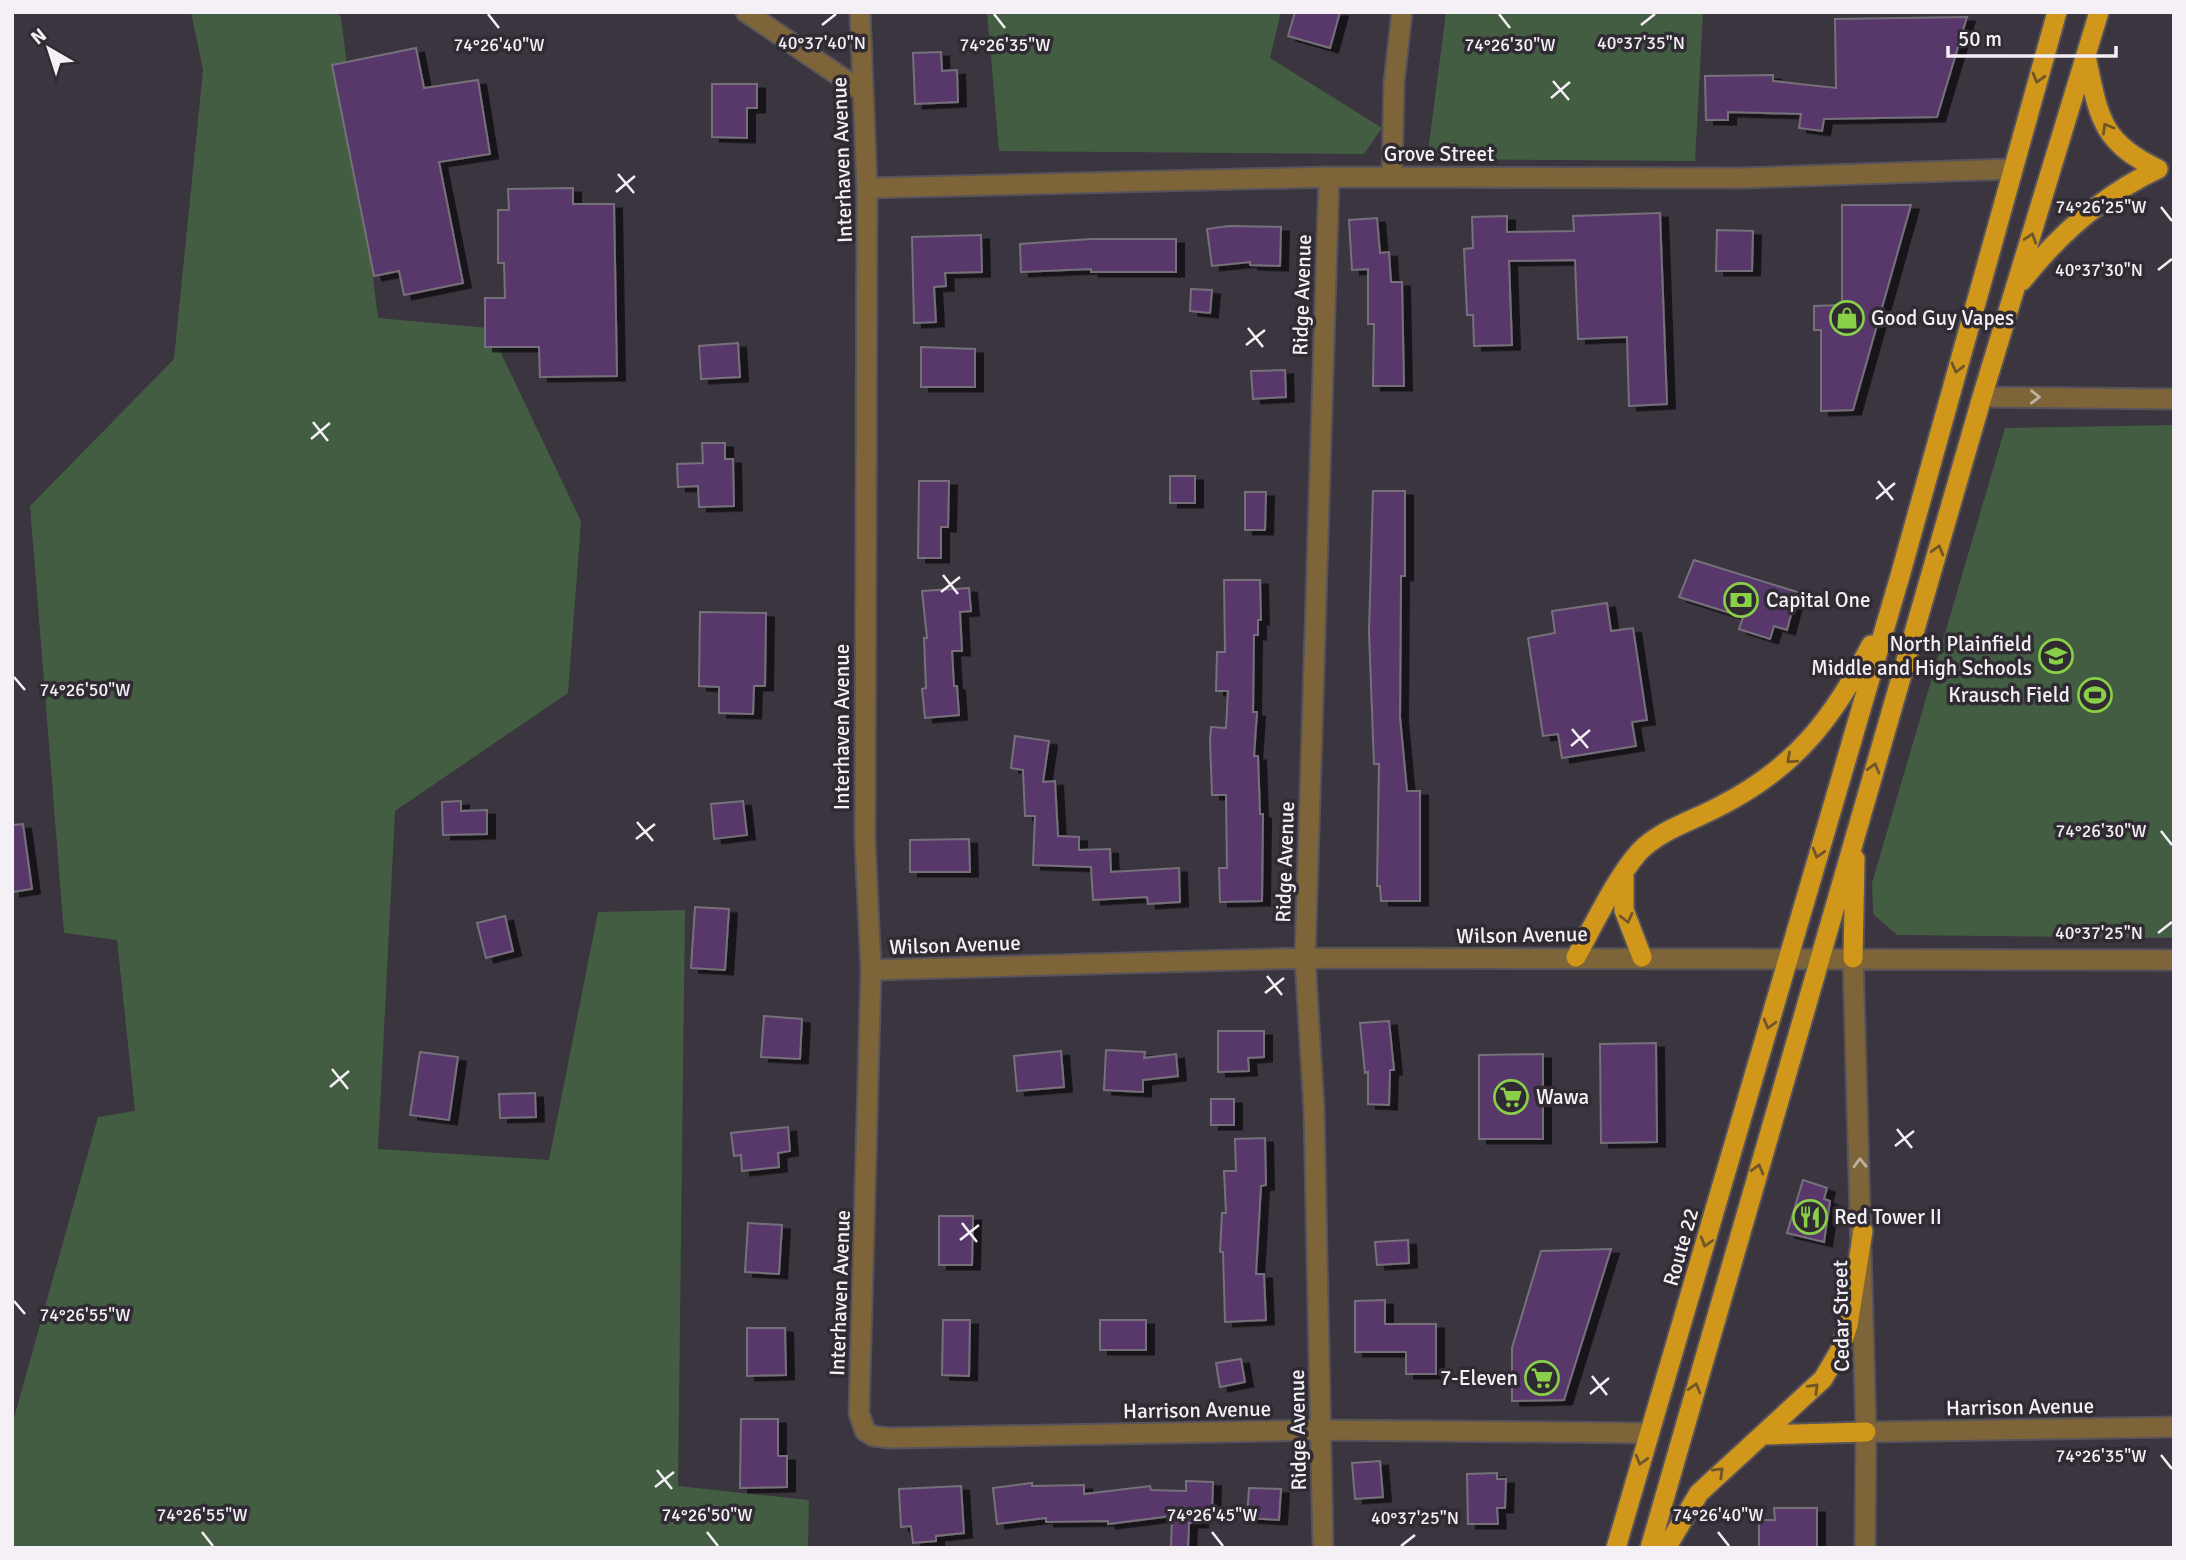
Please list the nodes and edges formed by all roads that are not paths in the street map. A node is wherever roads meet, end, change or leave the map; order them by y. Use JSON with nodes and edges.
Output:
{"nodes":[{"id":1,"x":746,"y":12,"type":"edge"},
{"id":2,"x":860,"y":12,"type":"edge"},
{"id":3,"x":1402,"y":12,"type":"edge"},
{"id":4,"x":2057,"y":12,"type":"edge"},
{"id":5,"x":2099,"y":12,"type":"edge"},
{"id":6,"x":2086,"y":57,"type":"junction"},
{"id":7,"x":863,"y":93,"type":"junction"},
{"id":8,"x":2011,"y":169,"type":"junction"},
{"id":9,"x":2166,"y":169,"type":"edge"},
{"id":10,"x":1329,"y":177,"type":"junction"},
{"id":11,"x":1392,"y":177,"type":"junction"},
{"id":12,"x":867,"y":188,"type":"junction"},
{"id":13,"x":2013,"y":293,"type":"junction"},
{"id":14,"x":1982,"y":397,"type":"junction"},
{"id":15,"x":2174,"y":399,"type":"edge"},
{"id":16,"x":1900,"y":576,"type":"junction"},
{"id":17,"x":1855,"y":834,"type":"junction"},
{"id":18,"x":1624,"y":876,"type":"junction"},
{"id":19,"x":1576,"y":957,"type":"junction"},
{"id":20,"x":1642,"y":957,"type":"junction"},
{"id":21,"x":1305,"y":958,"type":"junction"},
{"id":22,"x":1788,"y":958,"type":"junction"},
{"id":23,"x":1819,"y":958,"type":"junction"},
{"id":24,"x":1853,"y":958,"type":"junction"},
{"id":25,"x":2174,"y":960,"type":"edge"},
{"id":26,"x":871,"y":971,"type":"junction"},
{"id":27,"x":1863,"y":1231,"type":"junction"},
{"id":28,"x":2174,"y":1427,"type":"edge"},
{"id":29,"x":1321,"y":1430,"type":"junction"},
{"id":30,"x":1867,"y":1432,"type":"junction"},
{"id":31,"x":1649,"y":1433,"type":"junction"},
{"id":32,"x":1764,"y":1435,"type":"junction"},
{"id":33,"x":873,"y":1436,"type":"joint"},
{"id":34,"x":1323,"y":1548,"type":"edge"},
{"id":35,"x":1616,"y":1548,"type":"edge"},
{"id":36,"x":1650,"y":1548,"type":"edge"},
{"id":37,"x":1666,"y":1548,"type":"edge"},
{"id":38,"x":1865,"y":1548,"type":"edge"}],
"edges":[{"from":1,"to":7,"type":"street"},
{"from":2,"to":7,"type":"street","name":"Interhaven Avenue"},
{"from":3,"to":11,"type":"street"},
{"from":4,"to":8,"type":"highway","one_way":true},
{"from":5,"to":6,"type":"highway"},
{"from":9,"to":6,"type":"highway","one_way":true},
{"from":13,"to":6,"type":"highway","one_way":true},
{"from":7,"to":12,"type":"street","name":"Interhaven Avenue"},
{"from":8,"to":11,"type":"street","name":"Grove Street"},
{"from":8,"to":16,"type":"highway","one_way":true},
{"from":9,"to":13,"type":"highway"},
{"from":10,"to":11,"type":"street","name":"Grove Street"},
{"from":10,"to":12,"type":"street","name":"Grove Street"},
{"from":10,"to":21,"type":"street","name":"Ridge Avenue"},
{"from":12,"to":26,"type":"street","name":"Interhaven Avenue"},
{"from":13,"to":14,"type":"highway"},
{"from":14,"to":15,"type":"street","one_way":true},
{"from":17,"to":14,"type":"highway","one_way":true},
{"from":16,"to":18,"type":"highway","one_way":true},
{"from":16,"to":22,"type":"highway","name":"Route 22","one_way":true},
{"from":17,"to":23,"type":"highway"},
{"from":17,"to":24,"type":"highway"},
{"from":18,"to":19,"type":"highway"},
{"from":18,"to":20,"type":"highway","one_way":true},
{"from":19,"to":20,"type":"street","name":"Wilson Avenue"},
{"from":19,"to":21,"type":"street","name":"Wilson Avenue"},
{"from":20,"to":22,"type":"street","name":"Wilson Avenue"},
{"from":21,"to":26,"type":"street","name":"Wilson Avenue"},
{"from":21,"to":29,"type":"street","name":"Ridge Avenue"},
{"from":22,"to":23,"type":"street","name":"Wilson Avenue"},
{"from":22,"to":31,"type":"highway","name":"Route 22","one_way":true},
{"from":23,"to":24,"type":"street","name":"Wilson Avenue"},
{"from":36,"to":23,"type":"highway","one_way":true},
{"from":24,"to":25,"type":"street","name":"Wilson Avenue"},
{"from":27,"to":24,"type":"street","name":"Cedar Street","one_way":true},
{"from":26,"to":33,"type":"street","name":"Interhaven Avenue"},
{"from":27,"to":30,"type":"street","name":"Cedar Street"},
{"from":32,"to":27,"type":"highway","one_way":true},
{"from":28,"to":30,"type":"street","name":"Harrison Avenue"},
{"from":29,"to":31,"type":"street","name":"Harrison Avenue"},
{"from":29,"to":33,"type":"street","name":"Harrison Avenue"},
{"from":29,"to":34,"type":"street","name":"Ridge Avenue"},
{"from":30,"to":32,"type":"highway"},
{"from":30,"to":38,"type":"street","name":"Cedar Street"},
{"from":31,"to":35,"type":"highway","name":"Route 22","one_way":true},
{"from":37,"to":32,"type":"highway","one_way":true}]}
